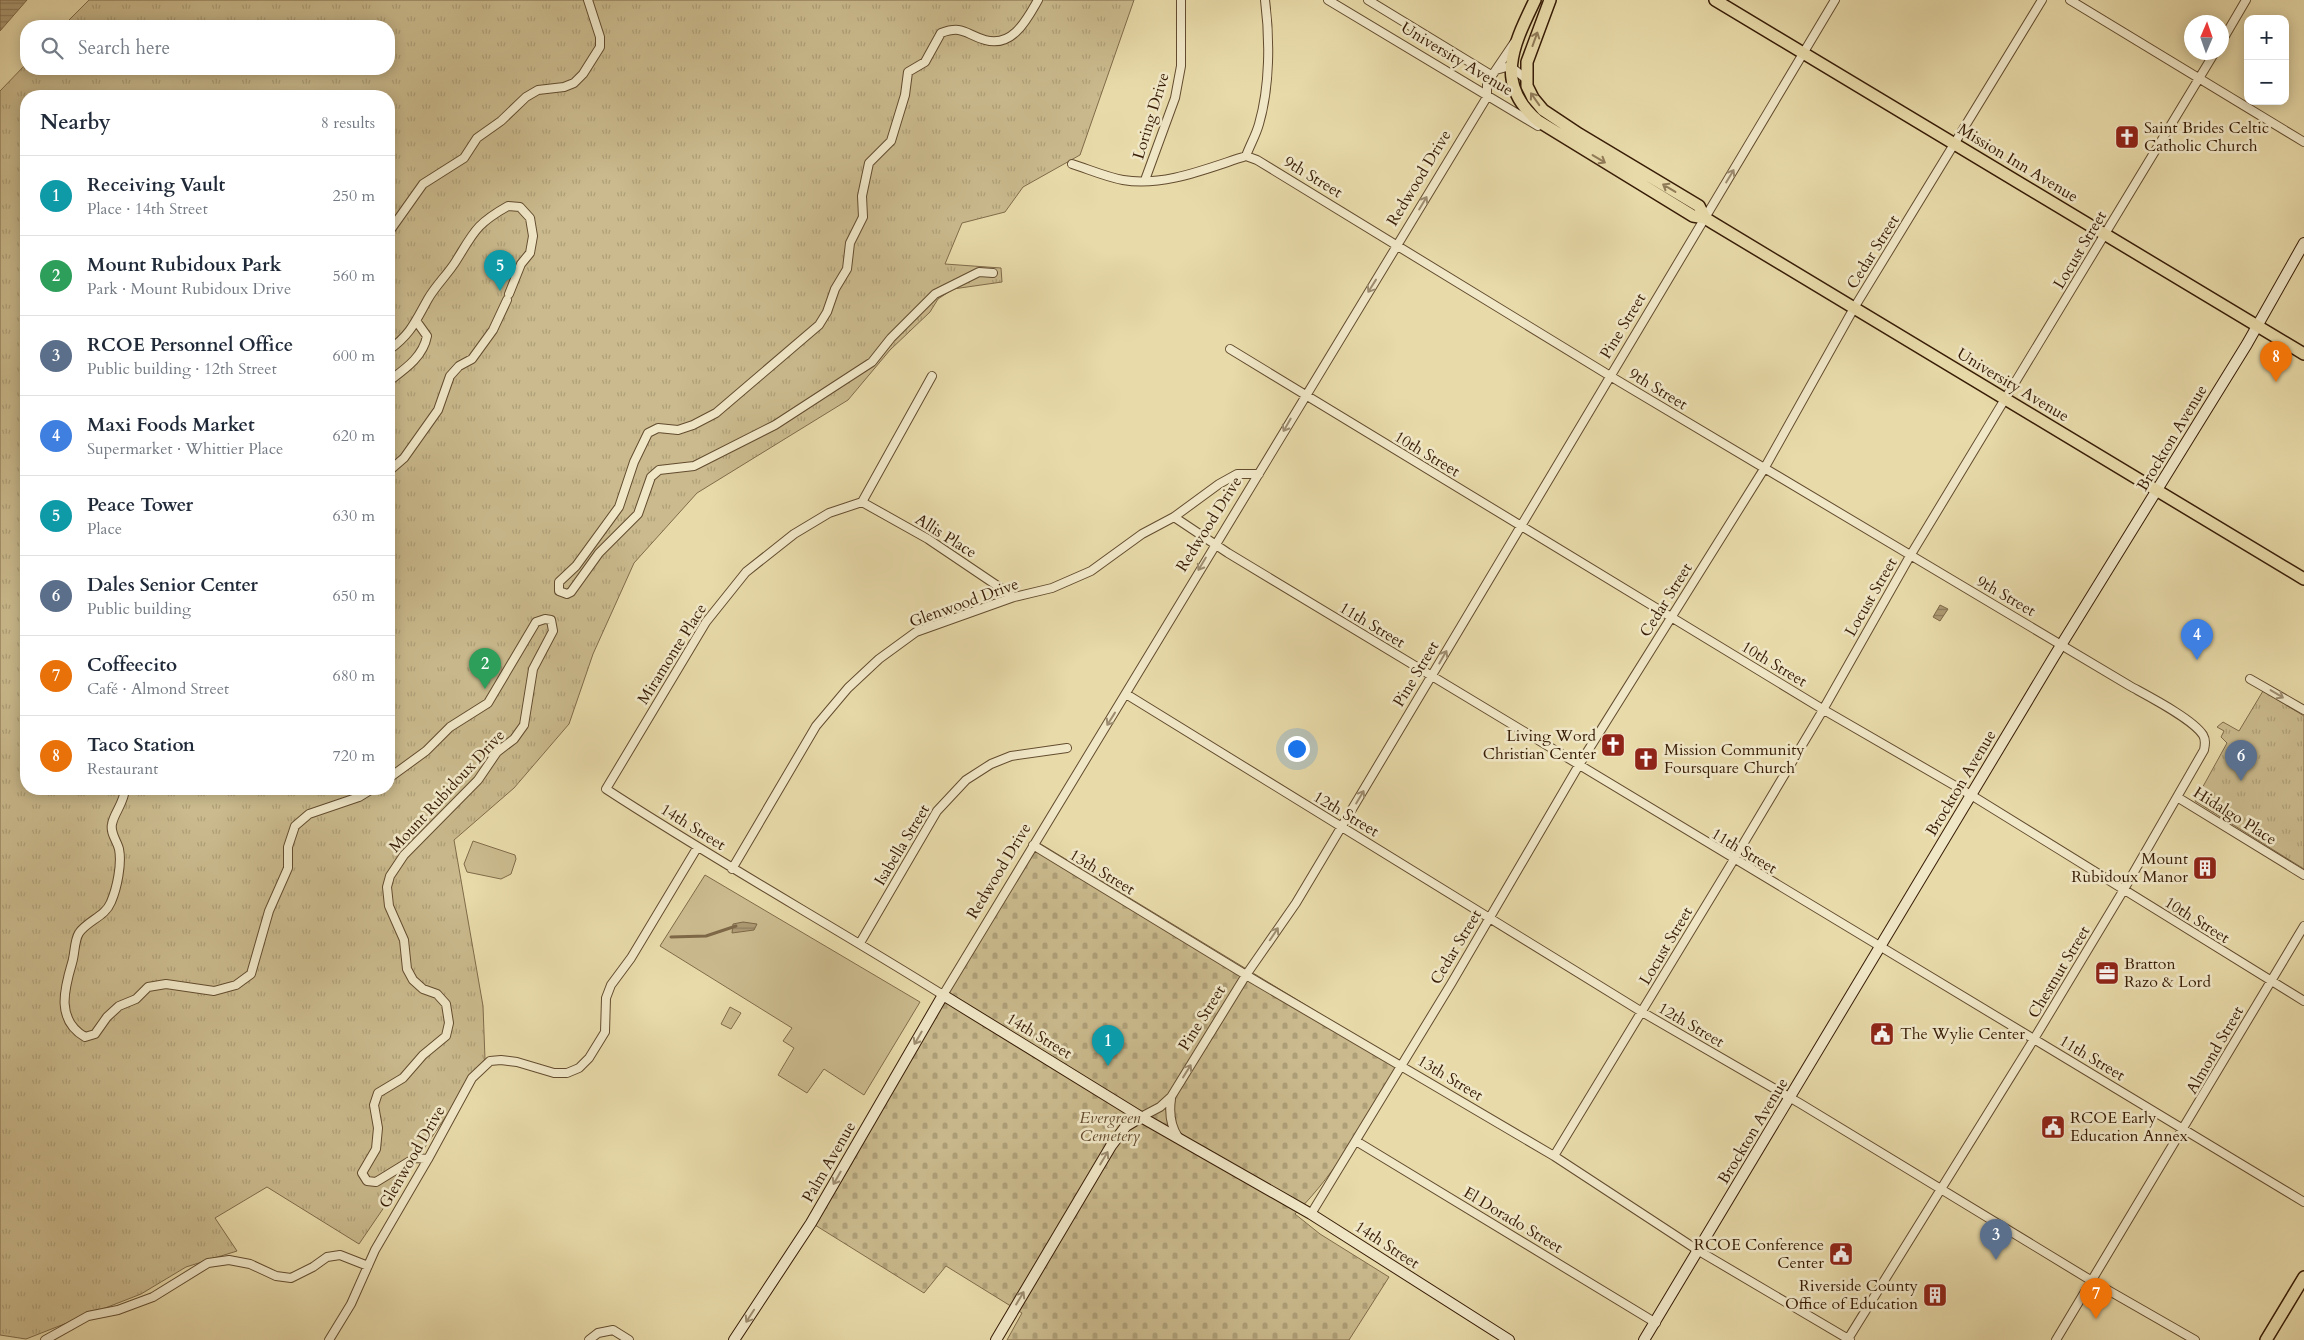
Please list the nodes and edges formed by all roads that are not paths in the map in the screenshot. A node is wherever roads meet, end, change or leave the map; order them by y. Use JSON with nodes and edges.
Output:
{"nodes":[{"id":1,"x":588,"y":0,"type":"edge"},
{"id":2,"x":1038,"y":0,"type":"edge"},
{"id":3,"x":1181,"y":0,"type":"edge"},
{"id":4,"x":1265,"y":0,"type":"edge"},
{"id":5,"x":1328,"y":0,"type":"edge"},
{"id":6,"x":1368,"y":0,"type":"edge"},
{"id":7,"x":1535,"y":0,"type":"edge"},
{"id":8,"x":1550,"y":0,"type":"edge"},
{"id":9,"x":1715,"y":0,"type":"edge"},
{"id":10,"x":1835,"y":0,"type":"edge"},
{"id":11,"x":2042,"y":0,"type":"edge"},
{"id":12,"x":2070,"y":0,"type":"edge"},
{"id":13,"x":2246,"y":0,"type":"edge"},
{"id":14,"x":2229,"y":29,"type":"edge"},
{"id":15,"x":1519,"y":34,"type":"junction"},
{"id":16,"x":1803,"y":53,"type":"junction"},
{"id":17,"x":2210,"y":60,"type":"edge"},
{"id":18,"x":1510,"y":66,"type":"junction"},
{"id":19,"x":1494,"y":72,"type":"junction"},
{"id":20,"x":2200,"y":78,"type":"junction"},
{"id":21,"x":1526,"y":79,"type":"junction"},
{"id":22,"x":1487,"y":97,"type":"junction"},
{"id":23,"x":1572,"y":142,"type":"junction"},
{"id":24,"x":2304,"y":142,"type":"edge"},
{"id":25,"x":1955,"y":143,"type":"junction"},
{"id":26,"x":1246,"y":156,"type":"junction"},
{"id":27,"x":1072,"y":164,"type":"dead end"},
{"id":28,"x":1145,"y":180,"type":"junction"},
{"id":29,"x":1705,"y":218,"type":"junction"},
{"id":30,"x":395,"y":224,"type":"edge"},
{"id":31,"x":2105,"y":235,"type":"junction"},
{"id":32,"x":2304,"y":243,"type":"edge"},
{"id":33,"x":1397,"y":245,"type":"junction"},
{"id":34,"x":993,"y":274,"type":"dead end"},
{"id":35,"x":1854,"y":308,"type":"junction"},
{"id":36,"x":417,"y":322,"type":"junction"},
{"id":37,"x":2258,"y":326,"type":"junction"},
{"id":38,"x":395,"y":345,"type":"edge"},
{"id":39,"x":1230,"y":348,"type":"dead end"},
{"id":40,"x":2304,"y":354,"type":"edge"},
{"id":41,"x":932,"y":376,"type":"dead end"},
{"id":42,"x":395,"y":377,"type":"edge"},
{"id":43,"x":1610,"y":377,"type":"junction"},
{"id":44,"x":1304,"y":396,"type":"junction"},
{"id":45,"x":2006,"y":399,"type":"junction"},
{"id":46,"x":395,"y":466,"type":"edge"},
{"id":47,"x":1764,"y":469,"type":"junction"},
{"id":48,"x":1259,"y":474,"type":"junction"},
{"id":49,"x":2158,"y":492,"type":"junction"},
{"id":50,"x":862,"y":502,"type":"junction"},
{"id":51,"x":1174,"y":517,"type":"junction"},
{"id":52,"x":1520,"y":526,"type":"junction"},
{"id":53,"x":1214,"y":544,"type":"junction"},
{"id":54,"x":1910,"y":556,"type":"junction"},
{"id":55,"x":2304,"y":579,"type":"edge"},
{"id":56,"x":1014,"y":597,"type":"junction"},
{"id":57,"x":1672,"y":618,"type":"junction"},
{"id":58,"x":2062,"y":644,"type":"junction"},
{"id":59,"x":1431,"y":677,"type":"junction"},
{"id":60,"x":2250,"y":679,"type":"dead end"},
{"id":61,"x":1126,"y":694,"type":"junction"},
{"id":62,"x":1824,"y":710,"type":"junction"},
{"id":63,"x":2304,"y":710,"type":"edge"},
{"id":64,"x":2205,"y":743,"type":"joint"},
{"id":65,"x":1066,"y":748,"type":"dead end"},
{"id":66,"x":1579,"y":765,"type":"junction"},
{"id":67,"x":395,"y":774,"type":"edge"},
{"id":68,"x":606,"y":789,"type":"joint"},
{"id":69,"x":124,"y":795,"type":"edge"},
{"id":70,"x":362,"y":795,"type":"edge"},
{"id":71,"x":1971,"y":795,"type":"junction"},
{"id":72,"x":2177,"y":797,"type":"junction"},
{"id":73,"x":1342,"y":828,"type":"junction"},
{"id":74,"x":1033,"y":846,"type":"junction"},
{"id":75,"x":696,"y":848,"type":"junction"},
{"id":76,"x":1733,"y":861,"type":"junction"},
{"id":77,"x":732,"y":869,"type":"junction"},
{"id":78,"x":2304,"y":875,"type":"edge"},
{"id":79,"x":2123,"y":891,"type":"junction"},
{"id":80,"x":1490,"y":917,"type":"junction"},
{"id":81,"x":2304,"y":926,"type":"edge"},
{"id":82,"x":860,"y":943,"type":"junction"},
{"id":83,"x":1880,"y":948,"type":"junction"},
{"id":84,"x":1246,"y":975,"type":"junction"},
{"id":85,"x":2271,"y":981,"type":"junction"},
{"id":86,"x":943,"y":995,"type":"junction"},
{"id":87,"x":2304,"y":1001,"type":"edge"},
{"id":88,"x":1642,"y":1012,"type":"junction"},
{"id":89,"x":2034,"y":1039,"type":"junction"},
{"id":90,"x":1402,"y":1065,"type":"junction"},
{"id":91,"x":1171,"y":1097,"type":"junction"},
{"id":92,"x":1789,"y":1098,"type":"junction"},
{"id":93,"x":1141,"y":1117,"type":"junction"},
{"id":94,"x":2184,"y":1130,"type":"junction"},
{"id":95,"x":1178,"y":1137,"type":"junction"},
{"id":96,"x":1356,"y":1141,"type":"junction"},
{"id":97,"x":1554,"y":1156,"type":"junction"},
{"id":98,"x":428,"y":1159,"type":"junction"},
{"id":99,"x":1940,"y":1189,"type":"junction"},
{"id":100,"x":2304,"y":1202,"type":"edge"},
{"id":101,"x":1311,"y":1214,"type":"junction"},
{"id":102,"x":1700,"y":1251,"type":"junction"},
{"id":103,"x":368,"y":1266,"type":"junction"},
{"id":104,"x":2304,"y":1277,"type":"edge"},
{"id":105,"x":2092,"y":1282,"type":"junction"},
{"id":106,"x":1656,"y":1322,"type":"junction"},
{"id":107,"x":1849,"y":1339,"type":"edge"},
{"id":108,"x":45,"y":1340,"type":"edge"},
{"id":109,"x":329,"y":1340,"type":"edge"},
{"id":110,"x":588,"y":1340,"type":"edge"},
{"id":111,"x":629,"y":1340,"type":"edge"},
{"id":112,"x":734,"y":1340,"type":"edge"},
{"id":113,"x":996,"y":1340,"type":"edge"},
{"id":114,"x":1509,"y":1340,"type":"edge"},
{"id":115,"x":1644,"y":1340,"type":"edge"},
{"id":116,"x":2056,"y":1340,"type":"edge"},
{"id":117,"x":2195,"y":1340,"type":"edge"},
{"id":118,"x":2266,"y":1340,"type":"edge"}],
"edges":[{"from":1,"to":30,"type":"street"},
{"from":2,"to":34,"type":"street"},
{"from":3,"to":28,"type":"street","name":"Loring Drive"},
{"from":4,"to":26,"type":"street"},
{"from":5,"to":22,"type":"street","name":"University Avenue"},
{"from":6,"to":19,"type":"street","name":"University Avenue"},
{"from":7,"to":15,"type":"main road","name":"Redwood Drive"},
{"from":21,"to":8,"type":"main road","one_way":true},
{"from":9,"to":16,"type":"main road","name":"Mission Inn Avenue"},
{"from":10,"to":16,"type":"street","name":"Pine Street"},
{"from":11,"to":25,"type":"street","name":"Cedar Street"},
{"from":12,"to":20,"type":"street"},
{"from":13,"to":14,"type":"street"},
{"from":15,"to":18,"type":"main road","name":"Redwood Drive"},
{"from":15,"to":19,"type":"street","name":"Redwood Drive"},
{"from":16,"to":25,"type":"main road","name":"Mission Inn Avenue"},
{"from":29,"to":16,"type":"street","name":"Pine Street","one_way":true},
{"from":17,"to":20,"type":"street","name":"Locust Street"},
{"from":18,"to":19,"type":"street"},
{"from":18,"to":21,"type":"street"},
{"from":18,"to":23,"type":"main road","name":"University Avenue"},
{"from":19,"to":22,"type":"street","name":"Redwood Drive"},
{"from":20,"to":24,"type":"street"},
{"from":20,"to":31,"type":"street","name":"Locust Street"},
{"from":29,"to":21,"type":"main road","name":"University Avenue","one_way":true},
{"from":22,"to":23,"type":"street","name":"University Avenue"},
{"from":33,"to":22,"type":"street","name":"Redwood Drive","one_way":true},
{"from":23,"to":29,"type":"main road","name":"University Avenue","one_way":true},
{"from":25,"to":31,"type":"main road","name":"Mission Inn Avenue"},
{"from":25,"to":35,"type":"street","name":"Cedar Street"},
{"from":26,"to":28,"type":"street"},
{"from":26,"to":33,"type":"street","name":"9th Street"},
{"from":27,"to":28,"type":"street"},
{"from":29,"to":35,"type":"main road","name":"University Avenue"},
{"from":29,"to":43,"type":"street","name":"Pine Street"},
{"from":31,"to":37,"type":"main road","name":"Mission Inn Avenue"},
{"from":31,"to":45,"type":"street","name":"Locust Street"},
{"from":32,"to":37,"type":"street","name":"Brockton Avenue"},
{"from":33,"to":43,"type":"street","name":"9th Street"},
{"from":33,"to":44,"type":"street","name":"Redwood Drive","one_way":true},
{"from":35,"to":45,"type":"main road","name":"University Avenue"},
{"from":35,"to":47,"type":"street","name":"Cedar Street"},
{"from":36,"to":38,"type":"street"},
{"from":36,"to":42,"type":"street"},
{"from":36,"to":46,"type":"street"},
{"from":37,"to":40,"type":"main road","name":"Mission Inn Avenue"},
{"from":37,"to":49,"type":"street","name":"Brockton Avenue"},
{"from":39,"to":44,"type":"street","name":"10th Street"},
{"from":41,"to":50,"type":"street"},
{"from":43,"to":47,"type":"street","name":"9th Street"},
{"from":43,"to":52,"type":"street","name":"Pine Street"},
{"from":44,"to":48,"type":"street","name":"Redwood Drive","one_way":true},
{"from":44,"to":52,"type":"street","name":"10th Street"},
{"from":45,"to":49,"type":"main road","name":"University Avenue"},
{"from":45,"to":54,"type":"street","name":"Locust Street"},
{"from":47,"to":54,"type":"street","name":"9th Street"},
{"from":47,"to":57,"type":"street","name":"Cedar Street"},
{"from":48,"to":51,"type":"street","name":"Glenwood Drive"},
{"from":48,"to":53,"type":"street","name":"Redwood Drive"},
{"from":49,"to":55,"type":"main road","name":"University Avenue"},
{"from":49,"to":58,"type":"street","name":"Brockton Avenue"},
{"from":50,"to":56,"type":"street","name":"Allis Place"},
{"from":50,"to":68,"type":"street","name":"Miramonte Place"},
{"from":51,"to":53,"type":"street","name":"11th Street"},
{"from":51,"to":56,"type":"street","name":"Glenwood Drive"},
{"from":52,"to":57,"type":"street","name":"10th Street"},
{"from":59,"to":52,"type":"street","name":"Pine Street","one_way":true},
{"from":53,"to":59,"type":"street","name":"11th Street"},
{"from":53,"to":61,"type":"street","name":"Redwood Drive","one_way":true},
{"from":54,"to":58,"type":"street","name":"9th Street"},
{"from":54,"to":62,"type":"street","name":"Locust Street"},
{"from":56,"to":77,"type":"street","name":"Glenwood Drive"},
{"from":57,"to":62,"type":"street","name":"10th Street"},
{"from":57,"to":66,"type":"street","name":"Cedar Street"},
{"from":58,"to":64,"type":"street","name":"9th Street"},
{"from":58,"to":71,"type":"street","name":"Brockton Avenue"},
{"from":59,"to":66,"type":"street","name":"11th Street"},
{"from":73,"to":59,"type":"street","name":"Pine Street","one_way":true},
{"from":60,"to":63,"type":"street","one_way":true},
{"from":61,"to":73,"type":"street","name":"12th Street"},
{"from":61,"to":74,"type":"street","name":"Redwood Drive","one_way":true},
{"from":62,"to":71,"type":"street","name":"10th Street"},
{"from":62,"to":76,"type":"street","name":"Locust Street"},
{"from":64,"to":72,"type":"street","name":"Chestnut Street"},
{"from":65,"to":82,"type":"street","name":"Isabella Street"},
{"from":66,"to":76,"type":"street","name":"11th Street"},
{"from":66,"to":80,"type":"street","name":"Cedar Street"},
{"from":67,"to":98,"type":"street","name":"Mount Rubidoux Drive"},
{"from":68,"to":75,"type":"street","name":"14th Street"},
{"from":69,"to":70,"type":"street"},
{"from":71,"to":79,"type":"street","name":"10th Street"},
{"from":71,"to":83,"type":"street","name":"Brockton Avenue"},
{"from":72,"to":78,"type":"street","name":"Hidalgo Place"},
{"from":72,"to":79,"type":"street","name":"Chestnut Street"},
{"from":73,"to":80,"type":"street","name":"12th Street"},
{"from":84,"to":73,"type":"street","name":"Pine Street","one_way":true},
{"from":74,"to":84,"type":"street","name":"13th Street"},
{"from":74,"to":86,"type":"street","name":"Redwood Drive"},
{"from":75,"to":77,"type":"street","name":"14th Street"},
{"from":75,"to":98,"type":"street","name":"Glenwood Drive"},
{"from":76,"to":83,"type":"street","name":"11th Street"},
{"from":76,"to":88,"type":"street","name":"Locust Street"},
{"from":77,"to":82,"type":"street","name":"14th Street"},
{"from":79,"to":85,"type":"street","name":"10th Street"},
{"from":79,"to":89,"type":"street","name":"Chestnut Street"},
{"from":80,"to":88,"type":"street","name":"12th Street"},
{"from":80,"to":90,"type":"street","name":"Cedar Street"},
{"from":81,"to":85,"type":"street","name":"Almond Street"},
{"from":82,"to":86,"type":"street","name":"14th Street"},
{"from":83,"to":89,"type":"street","name":"11th Street"},
{"from":83,"to":92,"type":"street","name":"Brockton Avenue"},
{"from":84,"to":90,"type":"street","name":"13th Street"},
{"from":91,"to":84,"type":"street","name":"Pine Street","one_way":true},
{"from":85,"to":87,"type":"street","name":"10th Street"},
{"from":85,"to":94,"type":"street","name":"Almond Street"},
{"from":86,"to":93,"type":"street","name":"14th Street"},
{"from":86,"to":112,"type":"street","name":"Palm Avenue","one_way":true},
{"from":88,"to":92,"type":"street","name":"12th Street"},
{"from":88,"to":97,"type":"street","name":"Locust Street"},
{"from":89,"to":94,"type":"street","name":"11th Street"},
{"from":89,"to":99,"type":"street","name":"Chestnut Street"},
{"from":90,"to":96,"type":"street","name":"Cedar Street"},
{"from":90,"to":97,"type":"street","name":"13th Street"},
{"from":91,"to":93,"type":"street","name":"Pine Street"},
{"from":91,"to":95,"type":"street"},
{"from":92,"to":99,"type":"street","name":"12th Street"},
{"from":92,"to":102,"type":"street","name":"Brockton Avenue"},
{"from":93,"to":95,"type":"street","name":"14th Street"},
{"from":113,"to":93,"type":"street","name":"Pine Street","one_way":true},
{"from":94,"to":100,"type":"street","name":"11th Street"},
{"from":94,"to":105,"type":"street","name":"Almond Street"},
{"from":95,"to":101,"type":"street","name":"14th Street"},
{"from":96,"to":101,"type":"street","name":"Cedar Street"},
{"from":96,"to":106,"type":"street","name":"El Dorado Street"},
{"from":97,"to":102,"type":"street","name":"13th Street"},
{"from":98,"to":103,"type":"street","name":"Glenwood Drive"},
{"from":99,"to":105,"type":"street","name":"12th Street"},
{"from":99,"to":107,"type":"street","name":"Chestnut Street"},
{"from":101,"to":114,"type":"street","name":"14th Street"},
{"from":102,"to":106,"type":"street","name":"Brockton Avenue"},
{"from":102,"to":107,"type":"street","name":"13th Street"},
{"from":103,"to":108,"type":"street"},
{"from":103,"to":109,"type":"street","name":"Glenwood Drive"},
{"from":104,"to":118,"type":"main road"},
{"from":105,"to":116,"type":"street","name":"Almond Street"},
{"from":105,"to":117,"type":"street","name":"12th Street"},
{"from":106,"to":115,"type":"street","name":"Brockton Avenue"},
{"from":110,"to":111,"type":"street"}]}
